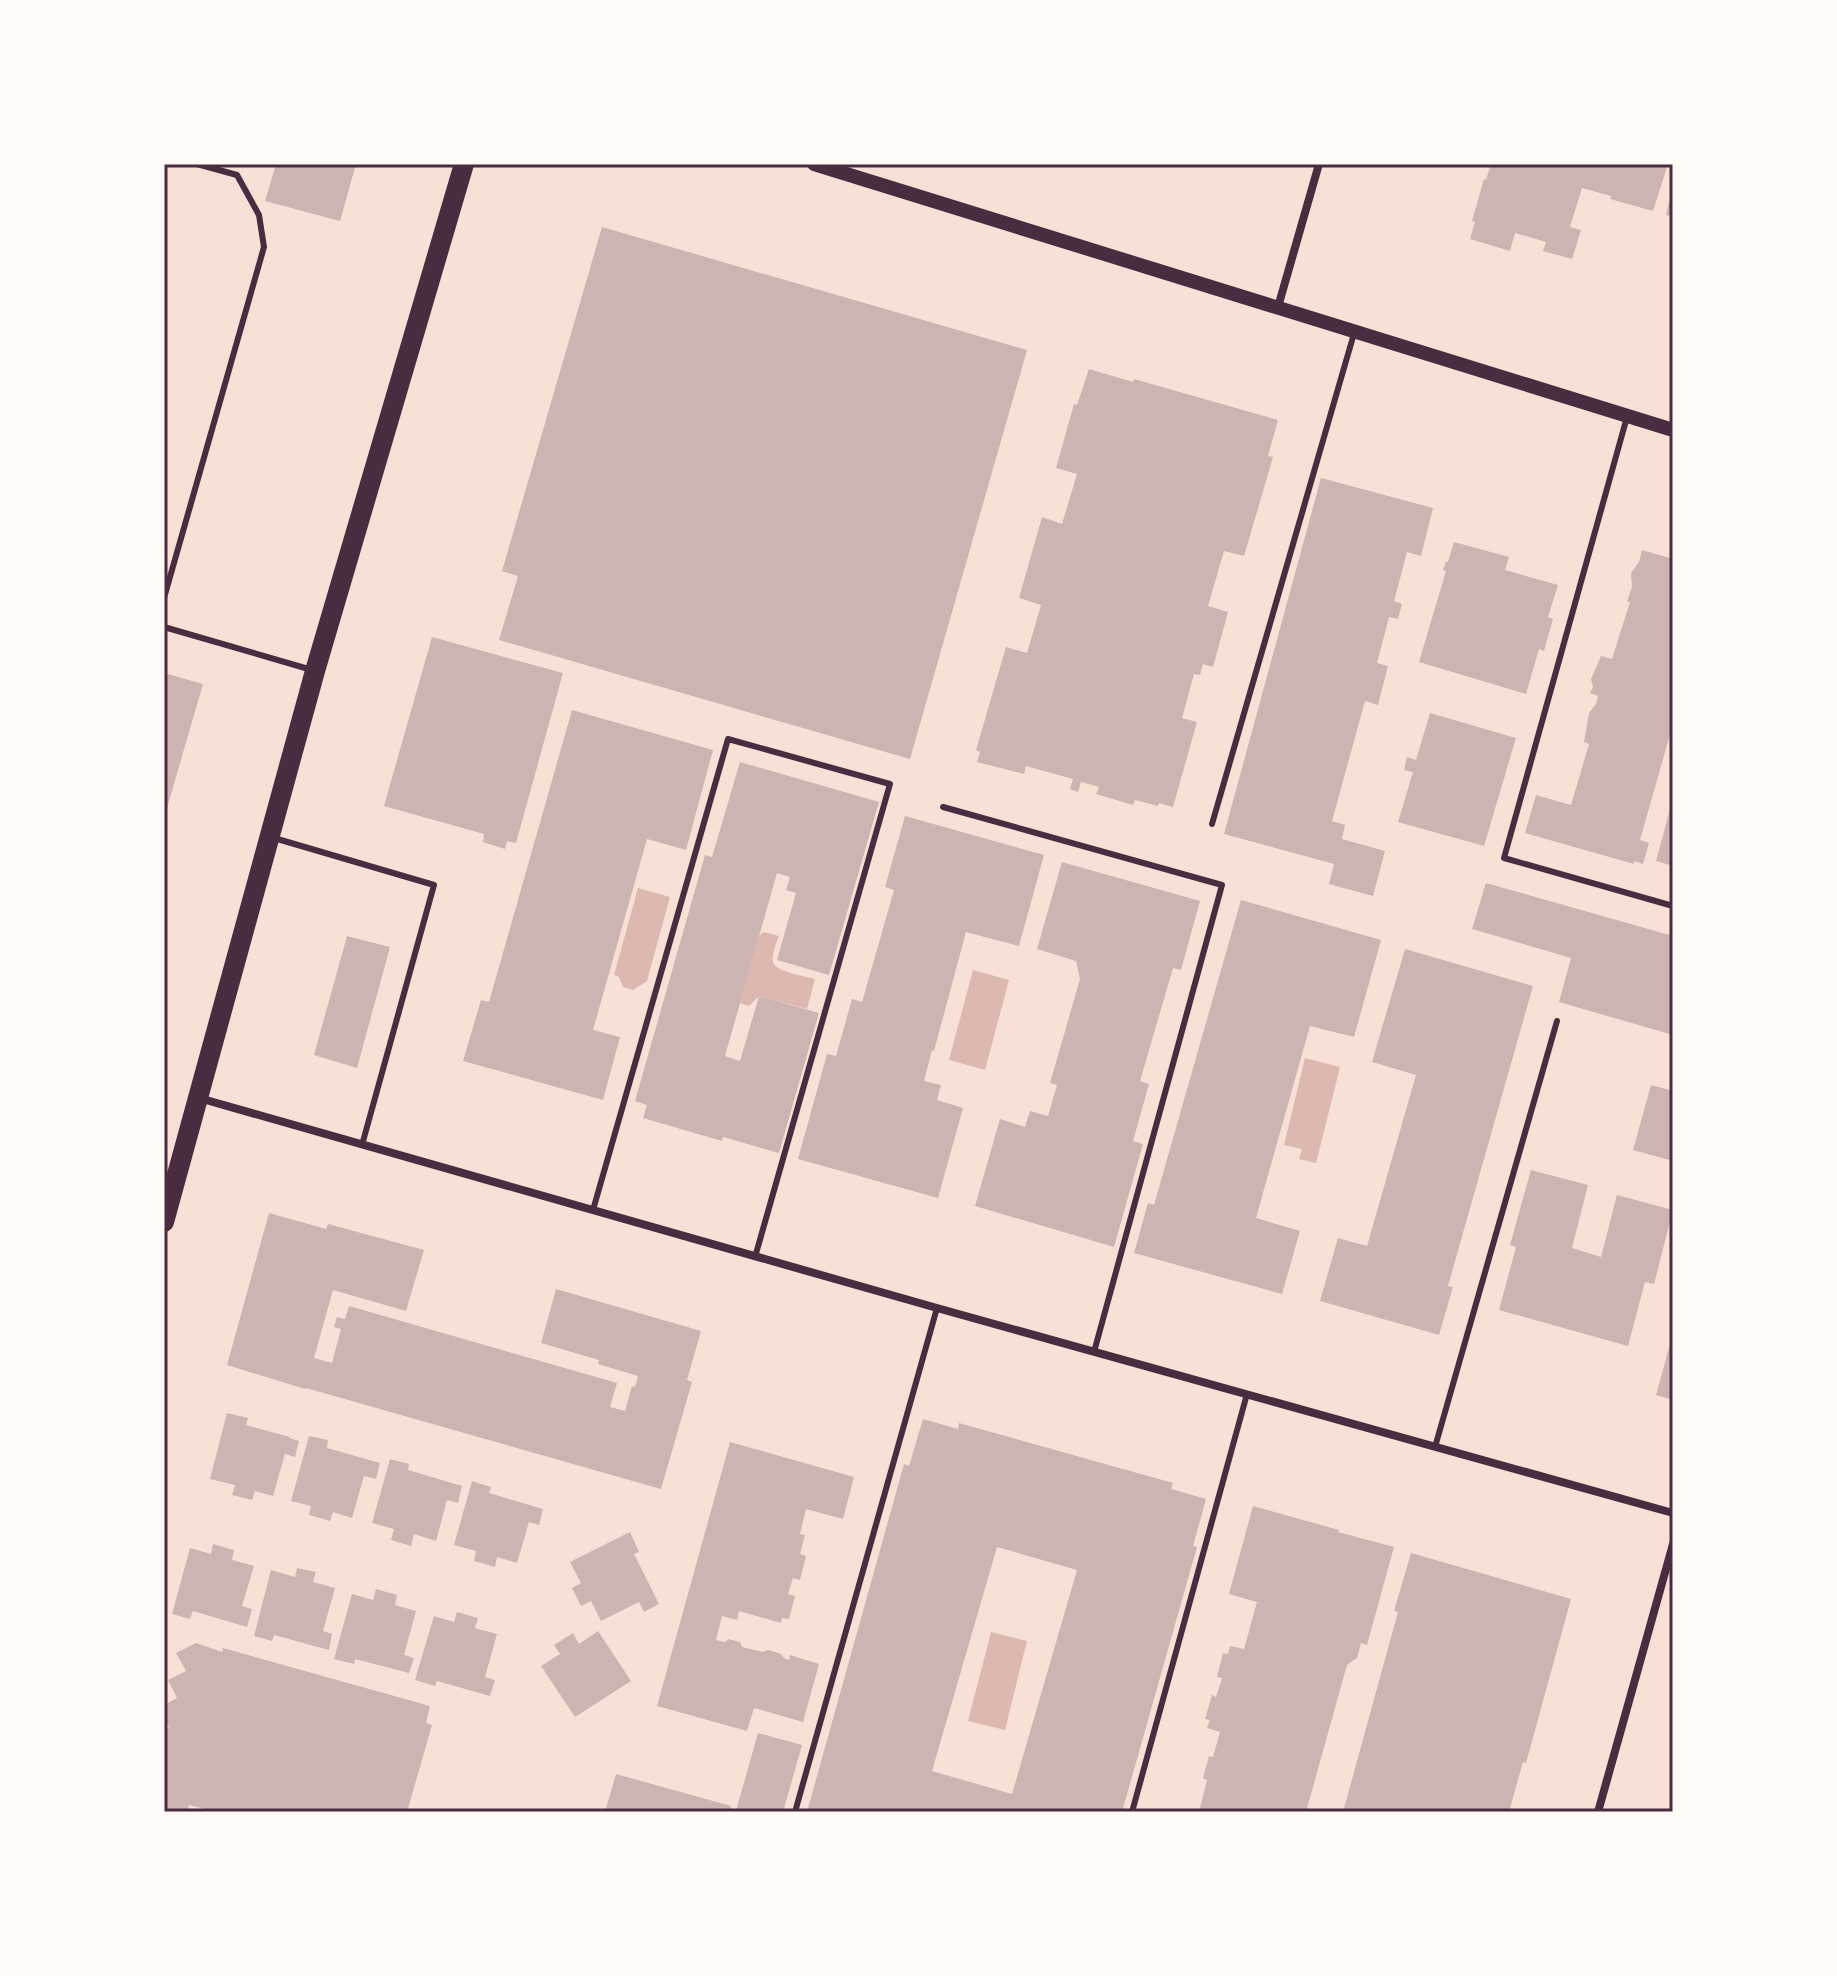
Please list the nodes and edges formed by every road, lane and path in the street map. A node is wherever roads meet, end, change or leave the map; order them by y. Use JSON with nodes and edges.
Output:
{"nodes":[{"id":1,"x":197,"y":164,"type":"edge"},
{"id":2,"x":464,"y":164,"type":"edge"},
{"id":3,"x":814,"y":164,"type":"edge"},
{"id":4,"x":1319,"y":164,"type":"edge"},
{"id":5,"x":1278,"y":307,"type":"junction"},
{"id":6,"x":1355,"y":330,"type":"junction"},
{"id":7,"x":1627,"y":417,"type":"junction"},
{"id":8,"x":1673,"y":430,"type":"edge"},
{"id":9,"x":164,"y":598,"type":"edge"},
{"id":10,"x":164,"y":627,"type":"edge"},
{"id":11,"x":315,"y":671,"type":"junction"},
{"id":12,"x":943,"y":807,"type":"dead end"},
{"id":13,"x":1212,"y":824,"type":"dead end"},
{"id":14,"x":271,"y":837,"type":"junction"},
{"id":15,"x":1673,"y":906,"type":"edge"},
{"id":16,"x":1557,"y":1021,"type":"dead end"},
{"id":17,"x":199,"y":1098,"type":"junction"},
{"id":18,"x":362,"y":1145,"type":"junction"},
{"id":19,"x":593,"y":1210,"type":"junction"},
{"id":20,"x":164,"y":1222,"type":"edge"},
{"id":21,"x":755,"y":1257,"type":"junction"},
{"id":22,"x":937,"y":1308,"type":"junction"},
{"id":23,"x":1094,"y":1352,"type":"junction"},
{"id":24,"x":1247,"y":1394,"type":"junction"},
{"id":25,"x":1435,"y":1447,"type":"junction"},
{"id":26,"x":1673,"y":1513,"type":"edge"},
{"id":27,"x":1673,"y":1544,"type":"edge"},
{"id":28,"x":795,"y":1812,"type":"edge"},
{"id":29,"x":1132,"y":1812,"type":"edge"},
{"id":30,"x":1598,"y":1812,"type":"edge"}],
"edges":[{"from":1,"to":9,"type":"lane"},
{"from":2,"to":11,"type":"main road"},
{"from":3,"to":5,"type":"street"},
{"from":4,"to":5,"type":"street"},
{"from":5,"to":6,"type":"street"},
{"from":6,"to":7,"type":"street"},
{"from":6,"to":13,"type":"lane"},
{"from":7,"to":8,"type":"street"},
{"from":7,"to":15,"type":"lane"},
{"from":10,"to":11,"type":"lane"},
{"from":11,"to":14,"type":"main road"},
{"from":12,"to":23,"type":"lane"},
{"from":14,"to":17,"type":"main road"},
{"from":14,"to":18,"type":"lane"},
{"from":16,"to":25,"type":"lane"},
{"from":17,"to":18,"type":"street"},
{"from":17,"to":20,"type":"main road"},
{"from":18,"to":19,"type":"street"},
{"from":19,"to":21,"type":"street"},
{"from":19,"to":21,"type":"lane"},
{"from":21,"to":22,"type":"street"},
{"from":22,"to":23,"type":"street"},
{"from":22,"to":28,"type":"lane"},
{"from":23,"to":24,"type":"street"},
{"from":24,"to":25,"type":"street"},
{"from":24,"to":29,"type":"lane"},
{"from":25,"to":26,"type":"street"},
{"from":27,"to":30,"type":"street"}]}
